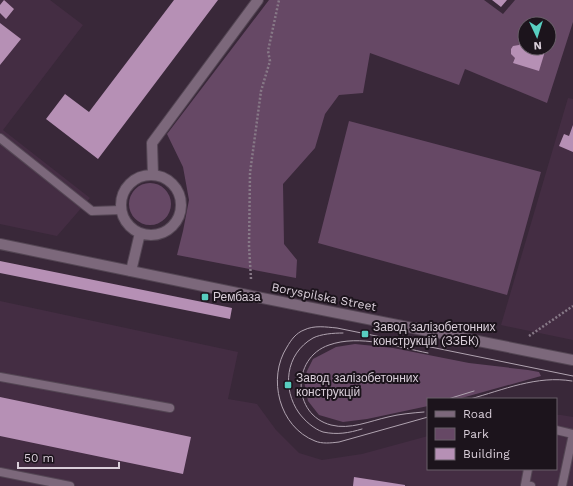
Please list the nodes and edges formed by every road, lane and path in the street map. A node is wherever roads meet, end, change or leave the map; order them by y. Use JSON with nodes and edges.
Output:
{"nodes":[{"id":1,"x":258,"y":0,"type":"edge"},
{"id":2,"x":279,"y":0,"type":"edge"},
{"id":3,"x":0,"y":138,"type":"edge"},
{"id":4,"x":153,"y":175,"type":"junction"},
{"id":5,"x":121,"y":210,"type":"junction"},
{"id":6,"x":140,"y":233,"type":"junction"},
{"id":7,"x":0,"y":244,"type":"edge"},
{"id":8,"x":131,"y":271,"type":"junction"},
{"id":9,"x":251,"y":279,"type":"dead end"},
{"id":10,"x":573,"y":306,"type":"edge"},
{"id":11,"x":529,"y":336,"type":"dead end"},
{"id":12,"x":573,"y":360,"type":"edge"},
{"id":13,"x":0,"y":377,"type":"edge"},
{"id":14,"x":170,"y":408,"type":"dead end"},
{"id":15,"x":557,"y":430,"type":"edge"},
{"id":16,"x":528,"y":470,"type":"edge"},
{"id":17,"x":0,"y":472,"type":"edge"},
{"id":18,"x":70,"y":486,"type":"edge"},
{"id":19,"x":531,"y":486,"type":"edge"},
{"id":20,"x":562,"y":486,"type":"edge"}],
"edges":[{"from":1,"to":4,"type":"main road"},
{"from":2,"to":9,"type":"path"},
{"from":3,"to":5,"type":"lane"},
{"from":4,"to":5,"type":"main road"},
{"from":4,"to":6,"type":"main road"},
{"from":5,"to":6,"type":"main road"},
{"from":6,"to":8,"type":"main road"},
{"from":7,"to":8,"type":"main road","name":"Boryspilska Street"},
{"from":8,"to":12,"type":"main road","name":"Boryspilska Street"},
{"from":10,"to":11,"type":"path"},
{"from":13,"to":14,"type":"lane"},
{"from":15,"to":20,"type":"lane"},
{"from":16,"to":19,"type":"lane"},
{"from":17,"to":18,"type":"lane"}]}
